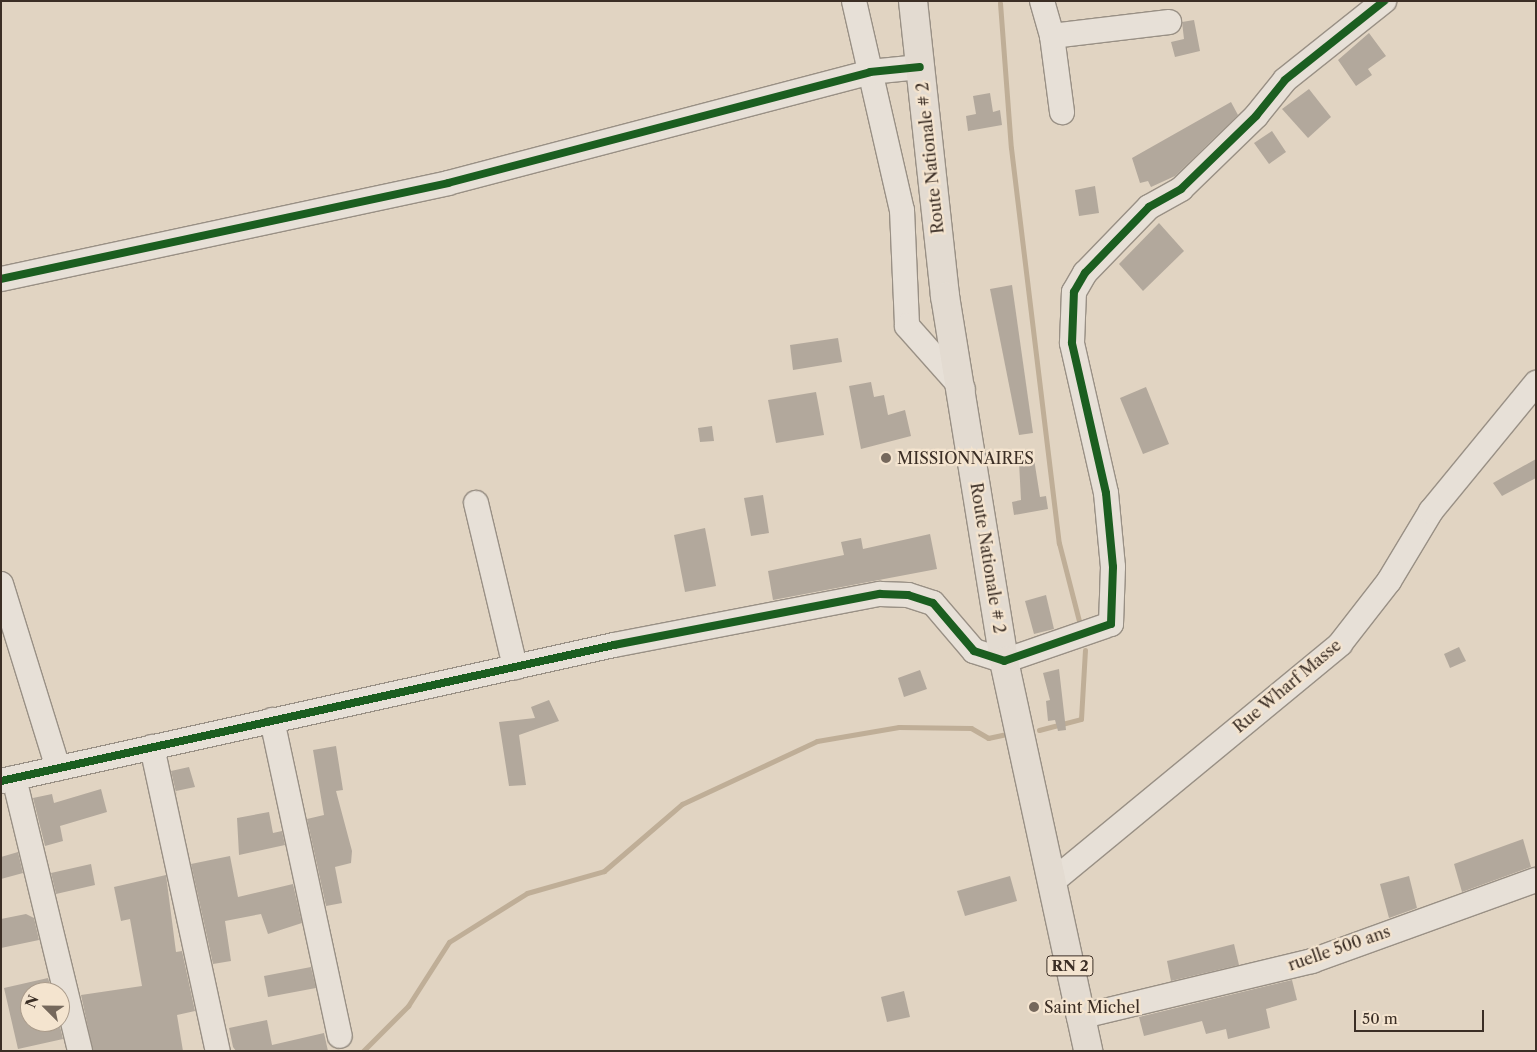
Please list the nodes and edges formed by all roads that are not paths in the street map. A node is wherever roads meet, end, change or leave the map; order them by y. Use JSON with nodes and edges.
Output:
{"nodes":[{"id":1,"x":854,"y":1,"type":"edge"},
{"id":2,"x":913,"y":1,"type":"edge"},
{"id":3,"x":1042,"y":1,"type":"edge"},
{"id":4,"x":1384,"y":1,"type":"edge"},
{"id":5,"x":1169,"y":22,"type":"dead end"},
{"id":6,"x":1052,"y":36,"type":"junction"},
{"id":7,"x":920,"y":67,"type":"junction"},
{"id":8,"x":870,"y":72,"type":"junction"},
{"id":9,"x":1062,"y":112,"type":"dead end"},
{"id":10,"x":1,"y":279,"type":"edge"},
{"id":11,"x":1536,"y":382,"type":"edge"},
{"id":12,"x":963,"y":389,"type":"junction"},
{"id":13,"x":476,"y":503,"type":"dead end"},
{"id":14,"x":1,"y":584,"type":"edge"},
{"id":15,"x":1004,"y":661,"type":"junction"},
{"id":16,"x":515,"y":666,"type":"junction"},
{"id":17,"x":272,"y":720,"type":"junction"},
{"id":18,"x":152,"y":747,"type":"junction"},
{"id":19,"x":58,"y":768,"type":"junction"},
{"id":20,"x":8,"y":779,"type":"edge"},
{"id":21,"x":1536,"y":880,"type":"edge"},
{"id":22,"x":1053,"y":881,"type":"junction"},
{"id":23,"x":1079,"y":1017,"type":"junction"},
{"id":24,"x":340,"y":1036,"type":"dead end"},
{"id":25,"x":80,"y":1051,"type":"edge"},
{"id":26,"x":218,"y":1051,"type":"edge"},
{"id":27,"x":1088,"y":1051,"type":"edge"}],
"edges":[{"from":1,"to":8,"type":"street"},
{"from":2,"to":7,"type":"main road","name":"Route Nationale # 2","number":"RN 2"},
{"from":3,"to":6,"type":"street"},
{"from":4,"to":15,"type":"street"},
{"from":5,"to":6,"type":"street"},
{"from":6,"to":9,"type":"street"},
{"from":7,"to":8,"type":"street"},
{"from":7,"to":12,"type":"main road","name":"Route Nationale # 2","number":"RN 2"},
{"from":8,"to":10,"type":"street"},
{"from":8,"to":12,"type":"street"},
{"from":11,"to":22,"type":"street","name":"Rue Wharf Masse"},
{"from":12,"to":15,"type":"main road","name":"Route Nationale # 2","number":"RN 2"},
{"from":13,"to":16,"type":"street"},
{"from":14,"to":19,"type":"street"},
{"from":15,"to":16,"type":"street"},
{"from":15,"to":22,"type":"main road","name":"Route Nationale # 2","number":"RN 2"},
{"from":16,"to":17,"type":"street"},
{"from":17,"to":18,"type":"street"},
{"from":17,"to":24,"type":"street"},
{"from":18,"to":19,"type":"street"},
{"from":18,"to":26,"type":"street"},
{"from":19,"to":20,"type":"street"},
{"from":20,"to":25,"type":"street"},
{"from":21,"to":23,"type":"street","name":"ruelle 500 ans"},
{"from":22,"to":23,"type":"main road","name":"Route Nationale # 2","number":"RN 2"},
{"from":23,"to":27,"type":"main road","name":"Route Nationale # 2","number":"RN 2"}]}
